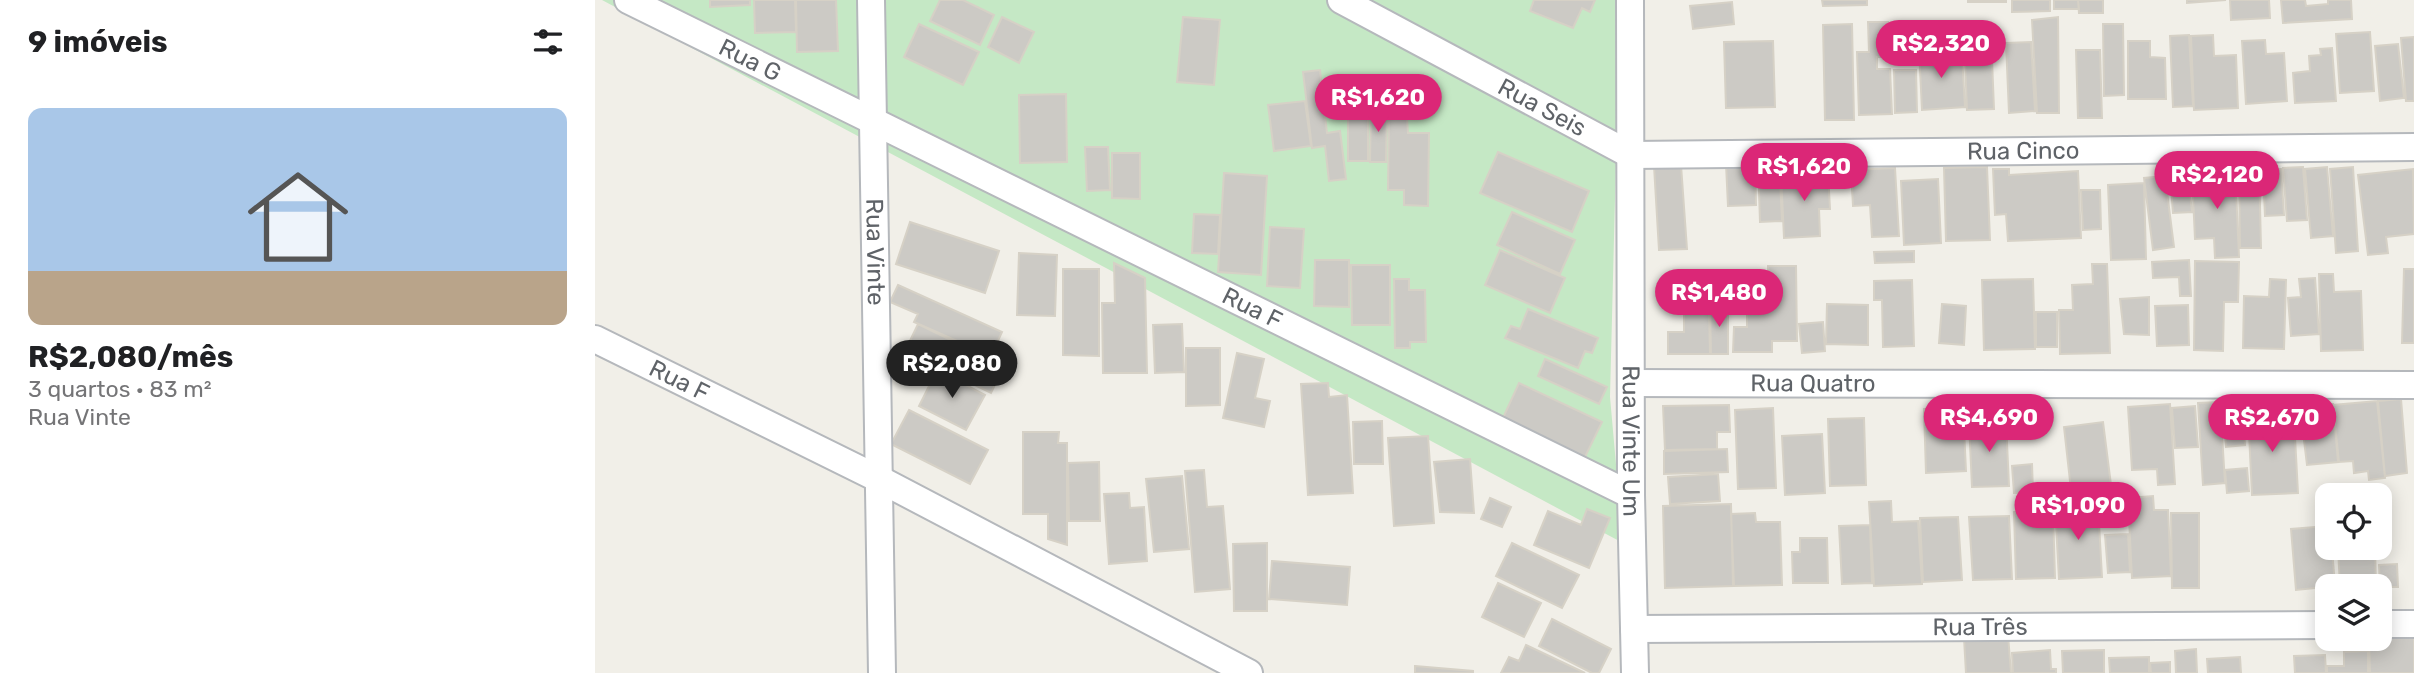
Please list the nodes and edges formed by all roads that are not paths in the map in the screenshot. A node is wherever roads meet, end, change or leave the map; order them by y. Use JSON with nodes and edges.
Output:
{"nodes":[{"id":1,"x":628,"y":0,"type":"edge"},
{"id":2,"x":871,"y":0,"type":"edge"},
{"id":3,"x":1341,"y":0,"type":"edge"},
{"id":4,"x":1630,"y":0,"type":"edge"},
{"id":5,"x":873,"y":123,"type":"junction"},
{"id":6,"x":2414,"y":147,"type":"edge"},
{"id":7,"x":1631,"y":155,"type":"junction"},
{"id":8,"x":595,"y":339,"type":"edge"},
{"id":9,"x":1631,"y":383,"type":"junction"},
{"id":10,"x":2414,"y":385,"type":"edge"},
{"id":11,"x":881,"y":480,"type":"junction"},
{"id":12,"x":1630,"y":495,"type":"junction"},
{"id":13,"x":2392,"y":624,"type":"edge"},
{"id":14,"x":2414,"y":624,"type":"edge"},
{"id":15,"x":2315,"y":625,"type":"edge"},
{"id":16,"x":1634,"y":629,"type":"junction"},
{"id":17,"x":882,"y":673,"type":"edge"},
{"id":18,"x":1249,"y":673,"type":"edge"},
{"id":19,"x":1635,"y":673,"type":"edge"}],
"edges":[{"from":1,"to":5,"type":"street","name":"Rua G"},
{"from":2,"to":5,"type":"street","name":"Rua Vinte"},
{"from":3,"to":7,"type":"street","name":"Rua Seis"},
{"from":4,"to":7,"type":"street","name":"Rua Vinte Um"},
{"from":5,"to":11,"type":"street","name":"Rua Vinte"},
{"from":5,"to":12,"type":"street","name":"Rua F"},
{"from":6,"to":7,"type":"street","name":"Rua Cinco"},
{"from":7,"to":9,"type":"street","name":"Rua Vinte Um"},
{"from":8,"to":11,"type":"street","name":"Rua F"},
{"from":9,"to":10,"type":"street","name":"Rua Quatro"},
{"from":9,"to":12,"type":"street","name":"Rua Vinte Um"},
{"from":11,"to":17,"type":"street","name":"Rua Vinte"},
{"from":11,"to":18,"type":"street","name":"Rua F"},
{"from":12,"to":16,"type":"street","name":"Rua Vinte Um"},
{"from":13,"to":14,"type":"street"},
{"from":15,"to":16,"type":"street","name":"Rua Três"},
{"from":16,"to":19,"type":"street","name":"Rua Vinte Um"}]}
